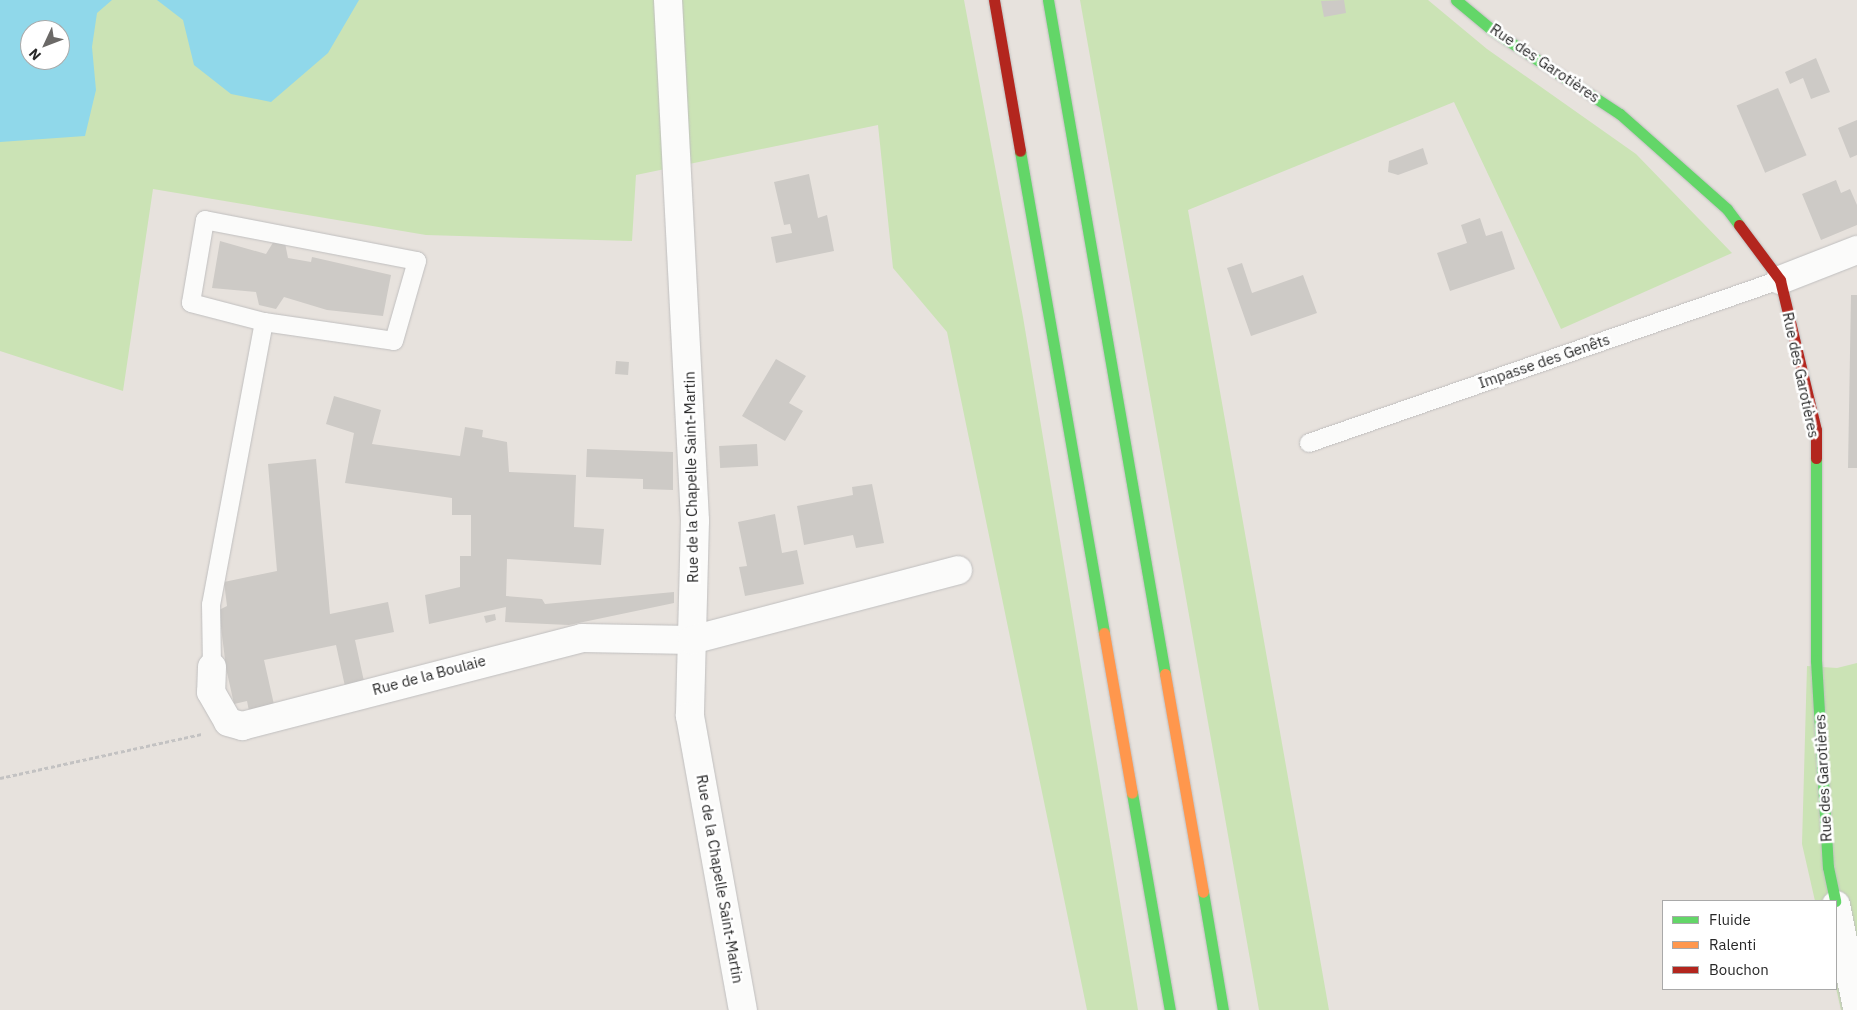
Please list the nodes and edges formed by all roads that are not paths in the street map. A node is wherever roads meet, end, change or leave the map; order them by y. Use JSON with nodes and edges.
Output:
{"nodes":[{"id":1,"x":668,"y":0,"type":"edge"},
{"id":2,"x":994,"y":0,"type":"edge"},
{"id":3,"x":1048,"y":0,"type":"edge"},
{"id":4,"x":1456,"y":0,"type":"edge"},
{"id":5,"x":1857,"y":250,"type":"edge"},
{"id":6,"x":1780,"y":280,"type":"junction"},
{"id":7,"x":264,"y":322,"type":"junction"},
{"id":8,"x":1309,"y":443,"type":"dead end"},
{"id":9,"x":958,"y":570,"type":"dead end"},
{"id":10,"x":692,"y":640,"type":"junction"},
{"id":11,"x":212,"y":667,"type":"joint"},
{"id":12,"x":1835,"y":900,"type":"edge"},
{"id":13,"x":1837,"y":910,"type":"edge"},
{"id":14,"x":1857,"y":1008,"type":"edge"},
{"id":15,"x":743,"y":1010,"type":"edge"},
{"id":16,"x":1170,"y":1010,"type":"edge"},
{"id":17,"x":1223,"y":1010,"type":"edge"}],
"edges":[{"from":1,"to":10,"type":"street","name":"Rue de la Chapelle Saint-Martin"},
{"from":2,"to":16,"type":"main road"},
{"from":3,"to":17,"type":"main road"},
{"from":4,"to":6,"type":"main road","name":"Rue des Garotières"},
{"from":5,"to":6,"type":"street"},
{"from":6,"to":8,"type":"lane","name":"Impasse des Genêts"},
{"from":6,"to":12,"type":"main road","name":"Rue des Garotières"},
{"from":7,"to":7,"type":"lane"},
{"from":7,"to":11,"type":"lane"},
{"from":9,"to":10,"type":"street","name":"Rue de la Boulaie"},
{"from":10,"to":11,"type":"street","name":"Rue de la Boulaie"},
{"from":10,"to":15,"type":"street","name":"Rue de la Chapelle Saint-Martin"},
{"from":13,"to":14,"type":"street"}]}
